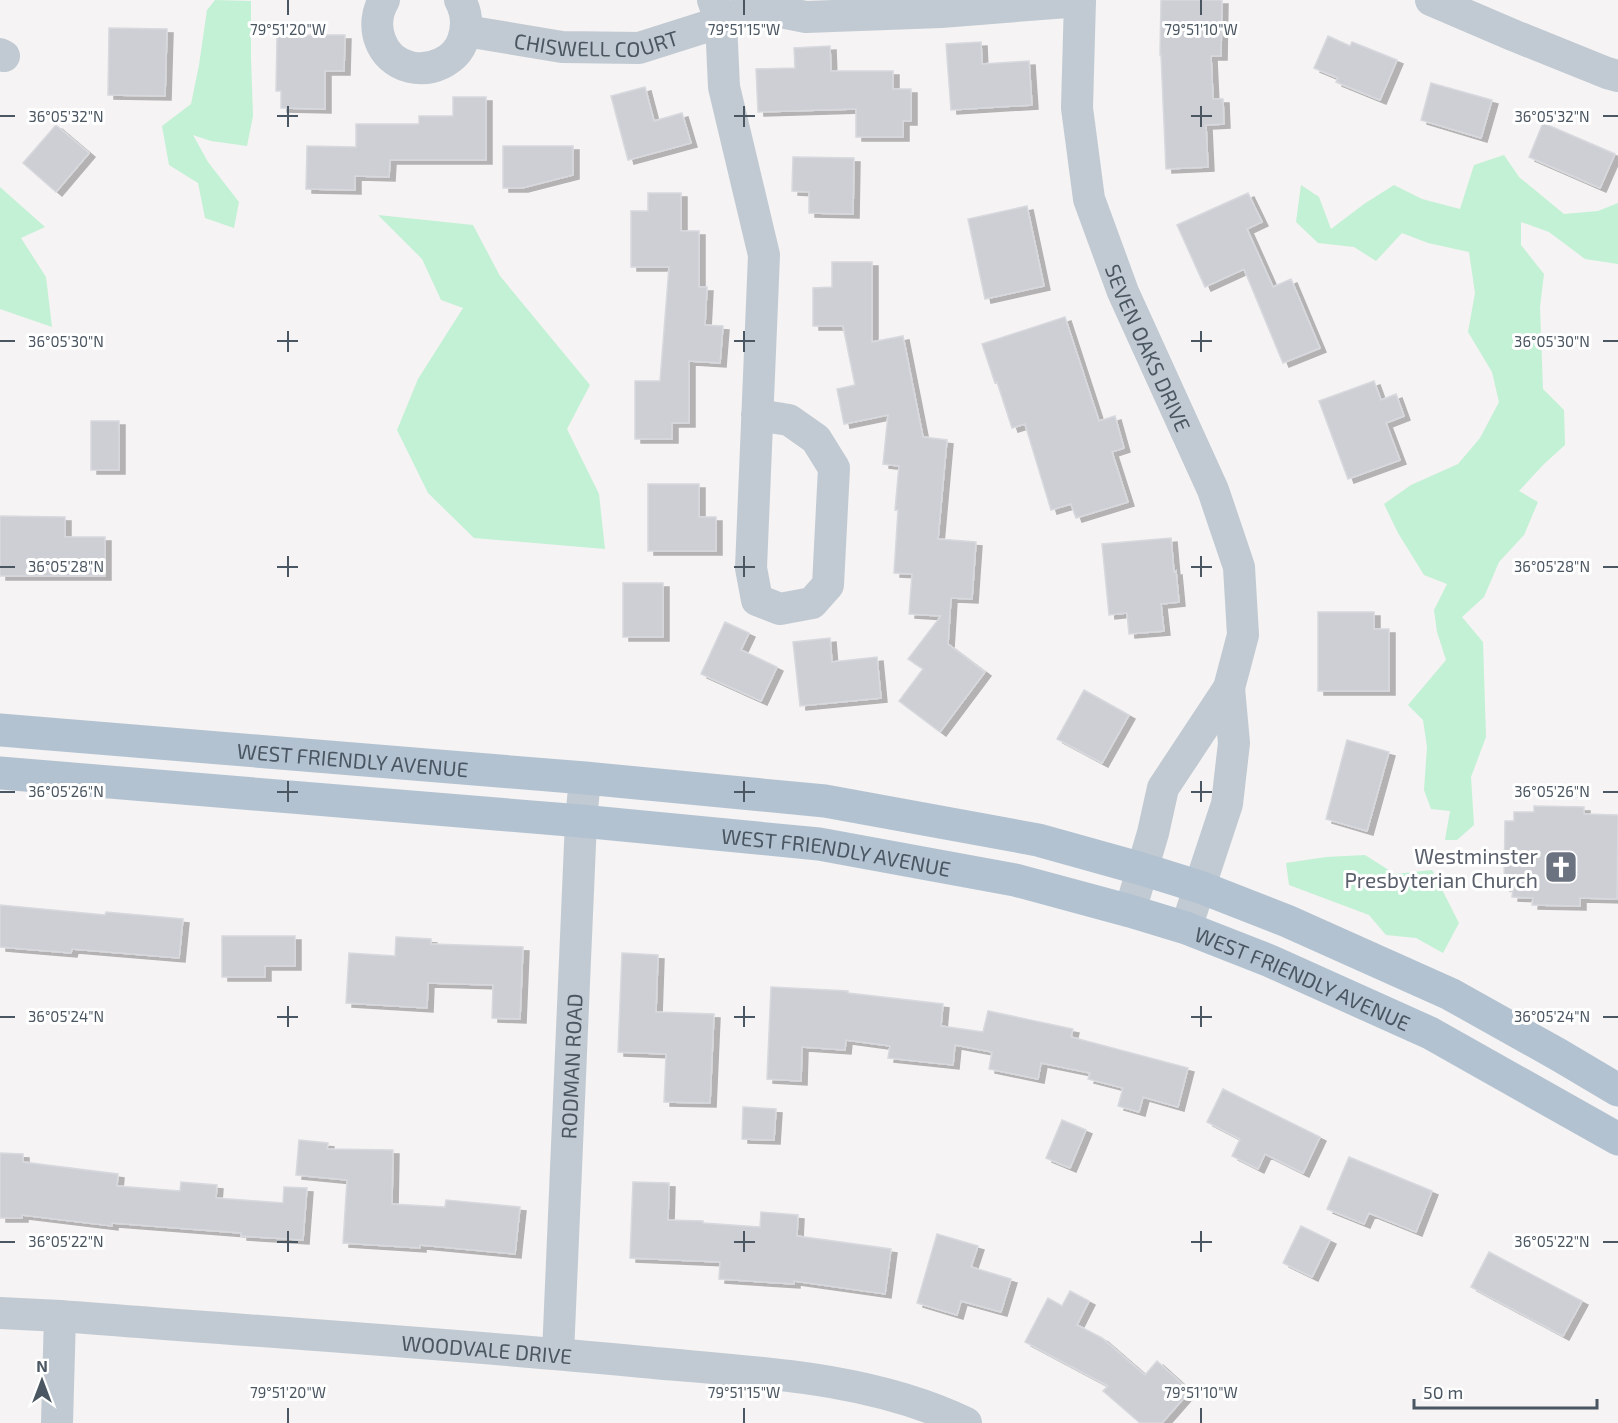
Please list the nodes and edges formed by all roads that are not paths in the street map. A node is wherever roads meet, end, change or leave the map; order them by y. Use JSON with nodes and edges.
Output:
{"nodes":[{"id":1,"x":384,"y":0,"type":"edge"},
{"id":2,"x":460,"y":0,"type":"edge"},
{"id":3,"x":1431,"y":0,"type":"edge"},
{"id":4,"x":1080,"y":1,"type":"edge"},
{"id":5,"x":717,"y":11,"type":"edge"},
{"id":6,"x":466,"y":31,"type":"junction"},
{"id":7,"x":1618,"y":76,"type":"edge"},
{"id":8,"x":757,"y":415,"type":"junction"},
{"id":9,"x":1228,"y":688,"type":"junction"},
{"id":10,"x":0,"y":730,"type":"edge"},
{"id":11,"x":0,"y":773,"type":"edge"},
{"id":12,"x":585,"y":778,"type":"junction"},
{"id":13,"x":581,"y":821,"type":"junction"},
{"id":14,"x":1142,"y":869,"type":"junction"},
{"id":15,"x":1200,"y":887,"type":"junction"},
{"id":16,"x":1130,"y":911,"type":"junction"},
{"id":17,"x":1186,"y":928,"type":"junction"},
{"id":18,"x":1618,"y":1090,"type":"edge"},
{"id":19,"x":1618,"y":1139,"type":"edge"},
{"id":20,"x":0,"y":1313,"type":"edge"},
{"id":21,"x":60,"y":1316,"type":"junction"},
{"id":22,"x":558,"y":1354,"type":"junction"},
{"id":23,"x":57,"y":1423,"type":"edge"},
{"id":24,"x":966,"y":1423,"type":"edge"}],
"edges":[{"from":1,"to":6,"type":"street"},
{"from":2,"to":6,"type":"street"},
{"from":3,"to":7,"type":"street"},
{"from":4,"to":5,"type":"street","name":"CHISWELL COURT"},
{"from":4,"to":9,"type":"street","name":"SEVEN OAKS DRIVE"},
{"from":5,"to":6,"type":"street","name":"CHISWELL COURT"},
{"from":5,"to":8,"type":"street"},
{"from":8,"to":8,"type":"street"},
{"from":9,"to":14,"type":"street","name":"SEVEN OAKS DRIVE"},
{"from":9,"to":15,"type":"street","name":"SEVEN OAKS DRIVE"},
{"from":10,"to":12,"type":"main road","name":"WEST FRIENDLY AVENUE"},
{"from":11,"to":13,"type":"main road","name":"WEST FRIENDLY AVENUE"},
{"from":12,"to":13,"type":"street","name":"RODMAN ROAD"},
{"from":12,"to":14,"type":"main road","name":"WEST FRIENDLY AVENUE"},
{"from":13,"to":16,"type":"main road","name":"WEST FRIENDLY AVENUE"},
{"from":13,"to":22,"type":"street","name":"RODMAN ROAD"},
{"from":14,"to":15,"type":"main road","name":"WEST FRIENDLY AVENUE"},
{"from":14,"to":16,"type":"street","name":"SEVEN OAKS DRIVE"},
{"from":15,"to":17,"type":"street","name":"SEVEN OAKS DRIVE"},
{"from":15,"to":18,"type":"main road","name":"WEST FRIENDLY AVENUE"},
{"from":16,"to":17,"type":"main road","name":"WEST FRIENDLY AVENUE"},
{"from":17,"to":19,"type":"main road","name":"WEST FRIENDLY AVENUE"},
{"from":20,"to":21,"type":"street","name":"WOODVALE DRIVE"},
{"from":21,"to":22,"type":"street","name":"WOODVALE DRIVE"},
{"from":21,"to":23,"type":"street"},
{"from":22,"to":24,"type":"street","name":"WOODVALE DRIVE"}]}
